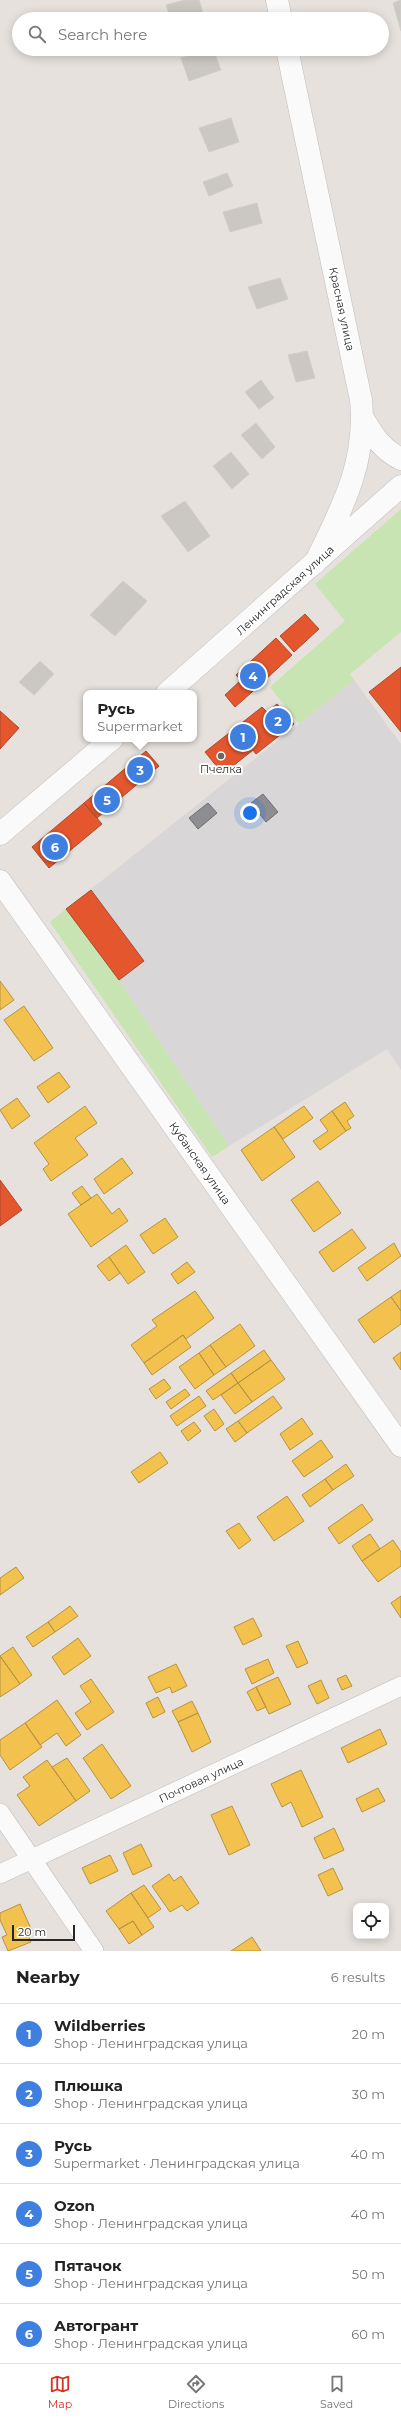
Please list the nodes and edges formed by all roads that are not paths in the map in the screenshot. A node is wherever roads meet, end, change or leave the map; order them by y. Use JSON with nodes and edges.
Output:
{"nodes":[{"id":1,"x":277,"y":0,"type":"edge"},
{"id":2,"x":280,"y":12,"type":"edge"},
{"id":3,"x":288,"y":56,"type":"edge"},
{"id":4,"x":363,"y":418,"type":"junction"},
{"id":5,"x":401,"y":459,"type":"edge"},
{"id":6,"x":401,"y":486,"type":"edge"},
{"id":7,"x":315,"y":563,"type":"junction"},
{"id":8,"x":170,"y":690,"type":"edge"},
{"id":9,"x":108,"y":742,"type":"edge"},
{"id":10,"x":0,"y":834,"type":"edge"},
{"id":11,"x":0,"y":881,"type":"edge"},
{"id":12,"x":401,"y":1446,"type":"edge"},
{"id":13,"x":401,"y":1686,"type":"edge"},
{"id":14,"x":0,"y":1814,"type":"edge"},
{"id":15,"x":32,"y":1860,"type":"junction"},
{"id":16,"x":0,"y":1874,"type":"edge"},
{"id":17,"x":94,"y":1951,"type":"edge"}],
"edges":[{"from":1,"to":2,"type":"street"},
{"from":3,"to":4,"type":"street","name":"Красная улица"},
{"from":4,"to":5,"type":"street"},
{"from":4,"to":7,"type":"street","name":"Красная улица"},
{"from":6,"to":7,"type":"street","name":"Ленинградская улица"},
{"from":7,"to":8,"type":"street","name":"Ленинградская улица"},
{"from":9,"to":10,"type":"street"},
{"from":11,"to":12,"type":"street","name":"Кубанская улица"},
{"from":13,"to":15,"type":"street","name":"Почтовая улица"},
{"from":14,"to":15,"type":"street"},
{"from":15,"to":16,"type":"street","name":"Почтовая улица"},
{"from":15,"to":17,"type":"street"}]}
